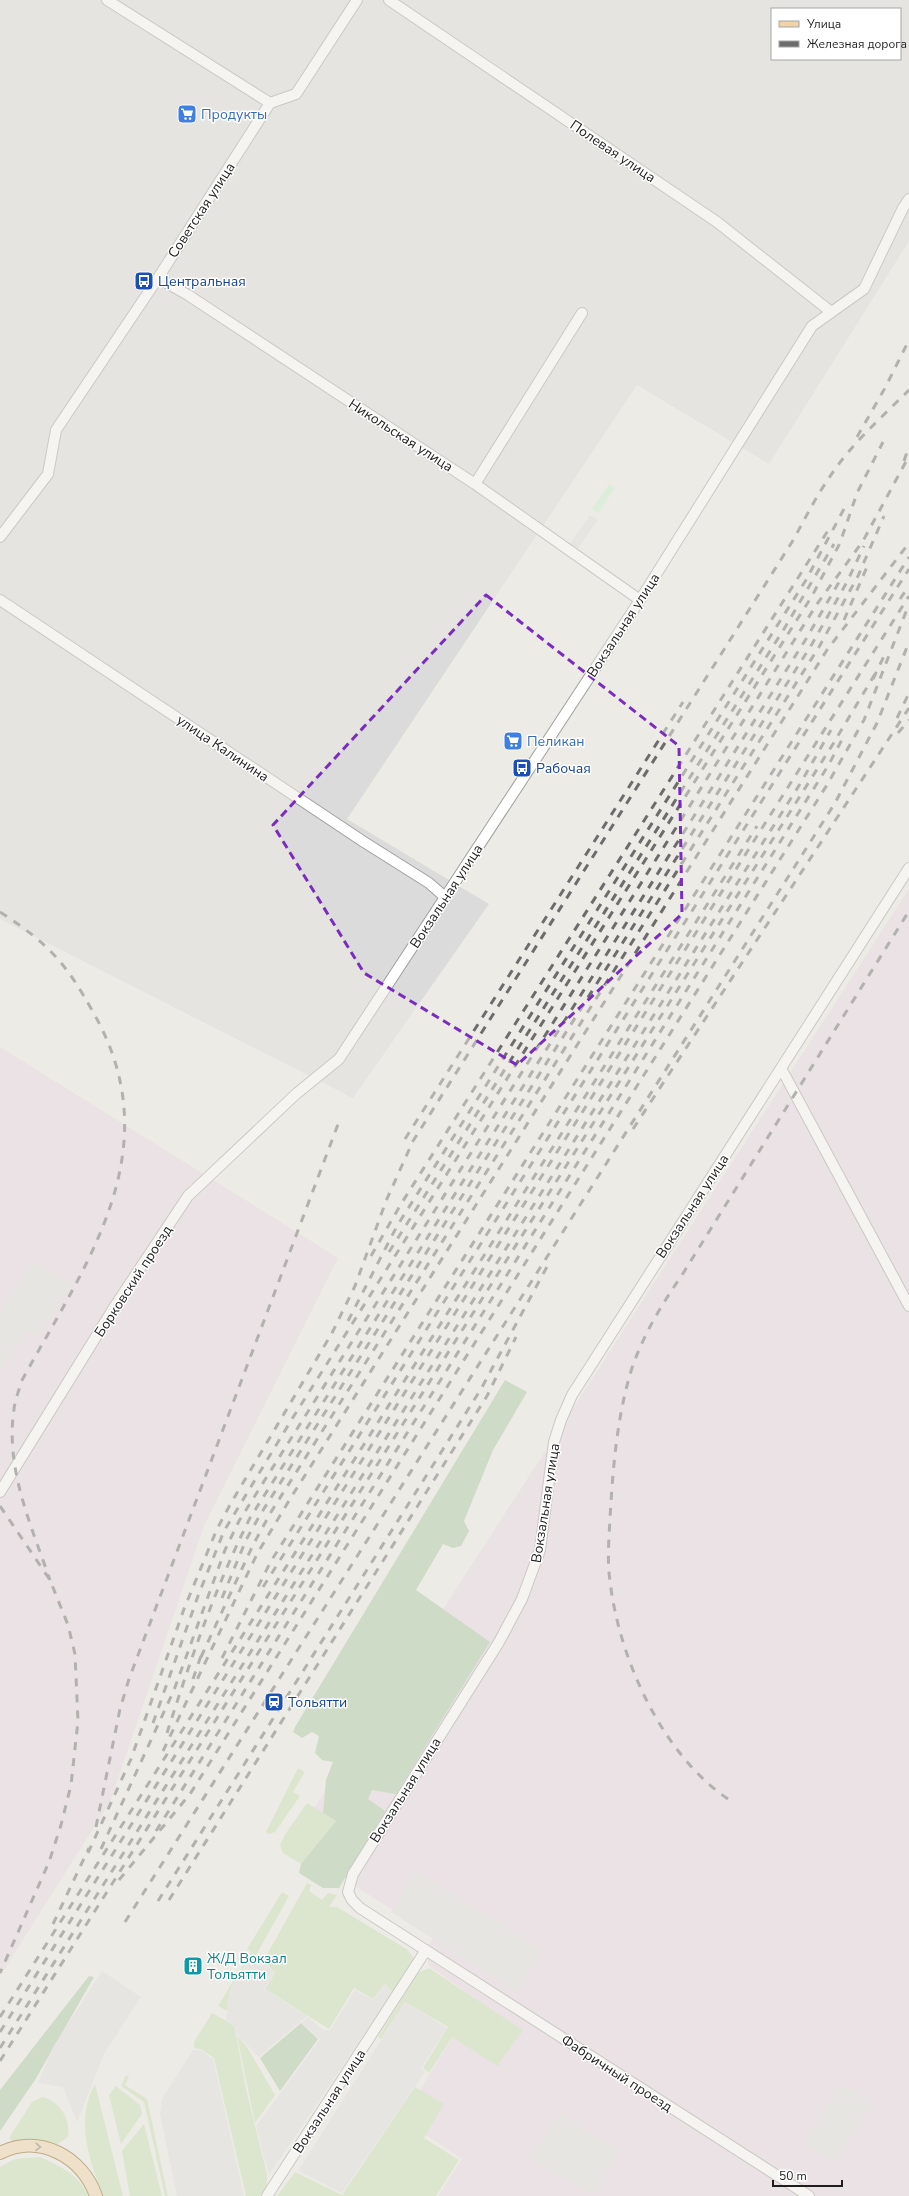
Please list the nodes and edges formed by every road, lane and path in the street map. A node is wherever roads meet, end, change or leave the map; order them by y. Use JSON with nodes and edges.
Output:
{"nodes":[{"id":1,"x":107,"y":0,"type":"edge"},
{"id":2,"x":356,"y":0,"type":"edge"},
{"id":3,"x":389,"y":0,"type":"edge"},
{"id":4,"x":270,"y":103,"type":"junction"},
{"id":5,"x":909,"y":198,"type":"edge"},
{"id":6,"x":158,"y":278,"type":"junction"},
{"id":7,"x":830,"y":311,"type":"junction"},
{"id":8,"x":582,"y":313,"type":"dead end"},
{"id":9,"x":475,"y":484,"type":"junction"},
{"id":10,"x":0,"y":537,"type":"edge"},
{"id":11,"x":0,"y":600,"type":"edge"},
{"id":12,"x":640,"y":600,"type":"junction"},
{"id":13,"x":909,"y":868,"type":"edge"},
{"id":14,"x":445,"y":897,"type":"junction"},
{"id":15,"x":781,"y":1068,"type":"junction"},
{"id":16,"x":296,"y":1094,"type":"joint"},
{"id":17,"x":909,"y":1306,"type":"edge"},
{"id":18,"x":0,"y":1492,"type":"edge"},
{"id":19,"x":426,"y":1950,"type":"junction"},
{"id":20,"x":0,"y":2152,"type":"edge"},
{"id":21,"x":96,"y":2196,"type":"edge"},
{"id":22,"x":267,"y":2196,"type":"edge"},
{"id":23,"x":809,"y":2196,"type":"edge"}],
"edges":[{"from":1,"to":4,"type":"street"},
{"from":2,"to":4,"type":"street"},
{"from":3,"to":7,"type":"street","name":"Полевая улица"},
{"from":4,"to":6,"type":"street","name":"Советская улица"},
{"from":5,"to":7,"type":"street","name":"Вокзальная улица"},
{"from":6,"to":9,"type":"street","name":"Никольская улица"},
{"from":6,"to":10,"type":"street","name":"Советская улица"},
{"from":7,"to":12,"type":"street","name":"Вокзальная улица"},
{"from":8,"to":9,"type":"street"},
{"from":9,"to":12,"type":"street","name":"Никольская улица"},
{"from":11,"to":14,"type":"street","name":"улица Калинина"},
{"from":12,"to":14,"type":"street","name":"Вокзальная улица"},
{"from":13,"to":15,"type":"street","name":"Вокзальная улица"},
{"from":14,"to":16,"type":"street","name":"Вокзальная улица"},
{"from":15,"to":17,"type":"street"},
{"from":15,"to":19,"type":"street","name":"Вокзальная улица"},
{"from":16,"to":18,"type":"street","name":"Борковский проезд"},
{"from":19,"to":22,"type":"street","name":"Вокзальная улица"},
{"from":19,"to":23,"type":"street","name":"Фабричный проезд"},
{"from":20,"to":21,"type":"main road","one_way":true}]}
